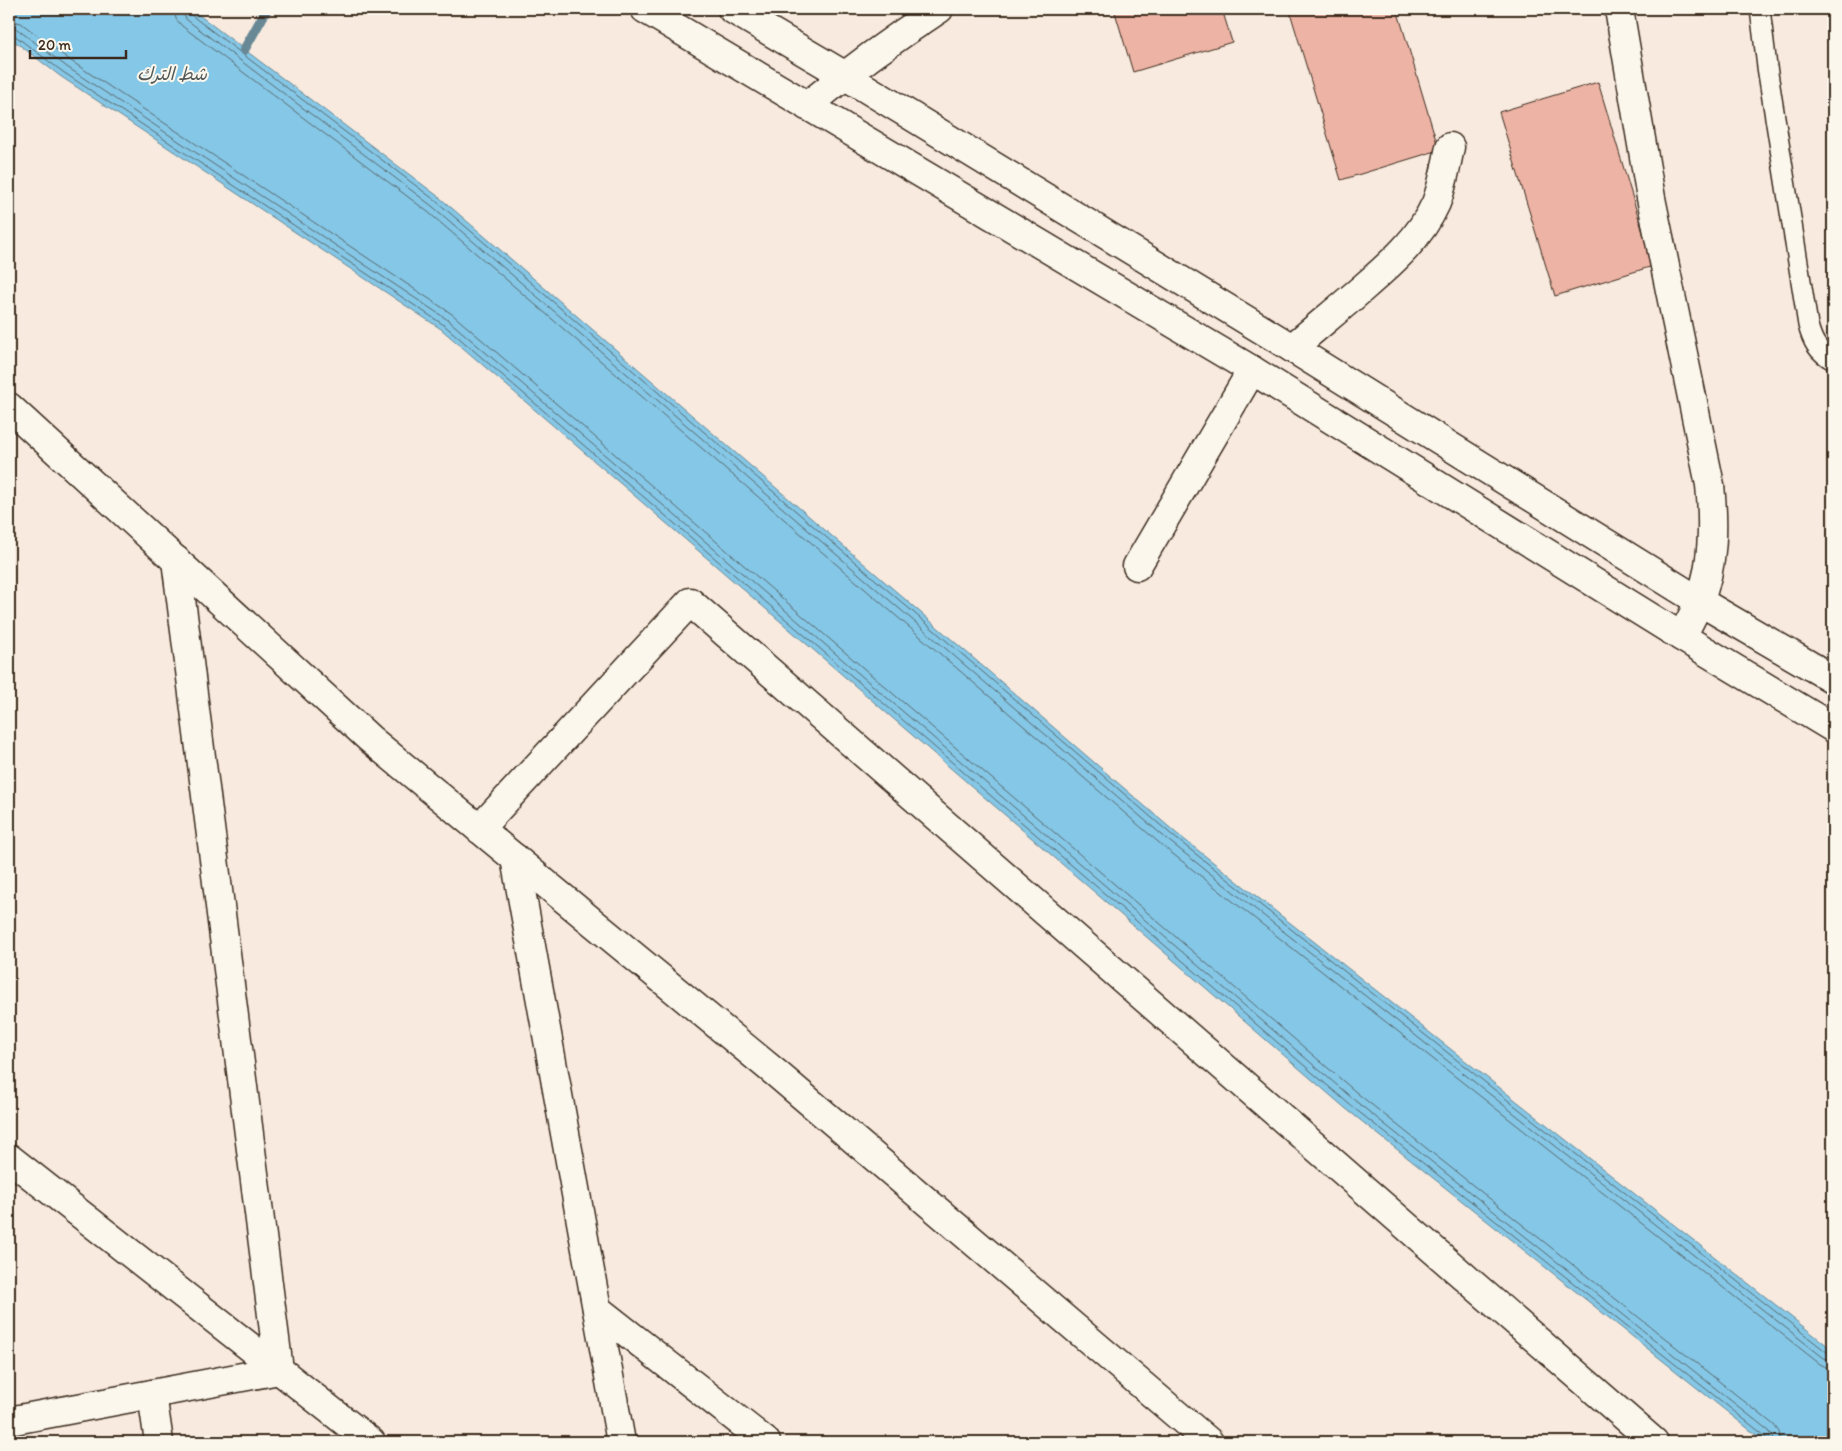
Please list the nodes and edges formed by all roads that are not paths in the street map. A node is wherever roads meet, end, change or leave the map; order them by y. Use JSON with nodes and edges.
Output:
{"nodes":[{"id":1,"x":645,"y":9,"type":"edge"},
{"id":2,"x":732,"y":9,"type":"edge"},
{"id":3,"x":939,"y":9,"type":"edge"},
{"id":4,"x":1619,"y":9,"type":"edge"},
{"id":5,"x":1760,"y":9,"type":"edge"},
{"id":6,"x":844,"y":74,"type":"junction"},
{"id":7,"x":807,"y":106,"type":"junction"},
{"id":8,"x":1450,"y":147,"type":"dead end"},
{"id":9,"x":1292,"y":348,"type":"junction"},
{"id":10,"x":1833,"y":360,"type":"edge"},
{"id":11,"x":1252,"y":370,"type":"junction"},
{"id":12,"x":9,"y":407,"type":"edge"},
{"id":13,"x":176,"y":560,"type":"junction"},
{"id":14,"x":1137,"y":566,"type":"dead end"},
{"id":15,"x":1699,"y":602,"type":"junction"},
{"id":16,"x":1682,"y":637,"type":"junction"},
{"id":17,"x":1833,"y":679,"type":"edge"},
{"id":18,"x":1833,"y":728,"type":"edge"},
{"id":19,"x":479,"y":829,"type":"junction"},
{"id":20,"x":515,"y":858,"type":"junction"},
{"id":21,"x":10,"y":1159,"type":"edge"},
{"id":22,"x":597,"y":1310,"type":"junction"},
{"id":23,"x":279,"y":1370,"type":"junction"},
{"id":24,"x":152,"y":1394,"type":"junction"},
{"id":25,"x":9,"y":1421,"type":"edge"},
{"id":26,"x":344,"y":1431,"type":"edge"},
{"id":27,"x":159,"y":1442,"type":"edge"},
{"id":28,"x":371,"y":1442,"type":"edge"},
{"id":29,"x":621,"y":1442,"type":"edge"},
{"id":30,"x":766,"y":1442,"type":"edge"},
{"id":31,"x":1209,"y":1442,"type":"edge"},
{"id":32,"x":1654,"y":1442,"type":"edge"}],
"edges":[{"from":1,"to":7,"type":"street"},
{"from":2,"to":6,"type":"street"},
{"from":3,"to":6,"type":"street"},
{"from":4,"to":15,"type":"street"},
{"from":5,"to":10,"type":"lane"},
{"from":6,"to":7,"type":"street"},
{"from":6,"to":9,"type":"street"},
{"from":7,"to":11,"type":"street"},
{"from":8,"to":9,"type":"street"},
{"from":9,"to":15,"type":"street"},
{"from":11,"to":14,"type":"street"},
{"from":11,"to":16,"type":"street"},
{"from":12,"to":13,"type":"street"},
{"from":13,"to":19,"type":"street"},
{"from":13,"to":23,"type":"street"},
{"from":15,"to":16,"type":"street"},
{"from":15,"to":17,"type":"street"},
{"from":16,"to":18,"type":"street"},
{"from":19,"to":20,"type":"street"},
{"from":19,"to":32,"type":"street"},
{"from":20,"to":22,"type":"street"},
{"from":20,"to":31,"type":"street"},
{"from":21,"to":23,"type":"street"},
{"from":22,"to":29,"type":"street"},
{"from":22,"to":30,"type":"street"},
{"from":23,"to":24,"type":"street"},
{"from":23,"to":26,"type":"street"},
{"from":24,"to":25,"type":"street"},
{"from":24,"to":27,"type":"street"},
{"from":26,"to":28,"type":"street"}]}
